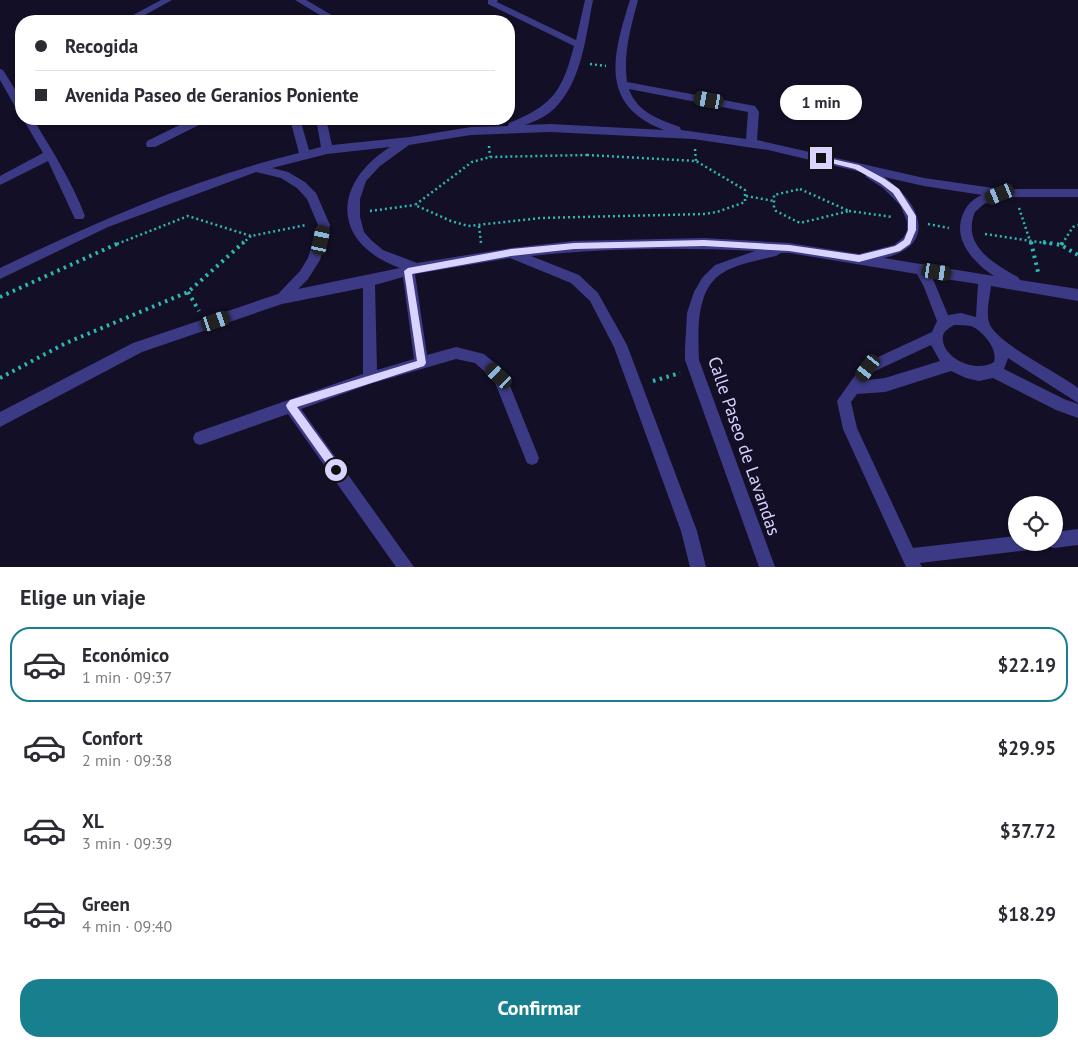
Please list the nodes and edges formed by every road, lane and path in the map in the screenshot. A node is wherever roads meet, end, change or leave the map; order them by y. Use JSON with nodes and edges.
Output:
{"nodes":[{"id":1,"x":168,"y":0,"type":"edge"},
{"id":2,"x":299,"y":0,"type":"edge"},
{"id":3,"x":589,"y":0,"type":"edge"},
{"id":4,"x":634,"y":0,"type":"edge"},
{"id":5,"x":491,"y":1,"type":"edge"},
{"id":6,"x":139,"y":15,"type":"edge"},
{"id":7,"x":326,"y":15,"type":"edge"},
{"id":8,"x":579,"y":45,"type":"junction"},
{"id":9,"x":573,"y":62,"type":"junction"},
{"id":10,"x":619,"y":67,"type":"junction"},
{"id":11,"x":0,"y":72,"type":"edge"},
{"id":12,"x":621,"y":84,"type":"junction"},
{"id":13,"x":15,"y":97,"type":"edge"},
{"id":14,"x":32,"y":125,"type":"edge"},
{"id":15,"x":189,"y":125,"type":"edge"},
{"id":16,"x":297,"y":125,"type":"edge"},
{"id":17,"x":322,"y":125,"type":"edge"},
{"id":18,"x":515,"y":125,"type":"edge"},
{"id":19,"x":515,"y":125,"type":"edge"},
{"id":20,"x":502,"y":130,"type":"junction"},
{"id":21,"x":685,"y":134,"type":"junction"},
{"id":22,"x":410,"y":141,"type":"junction"},
{"id":23,"x":751,"y":143,"type":"junction"},
{"id":24,"x":151,"y":144,"type":"dead end"},
{"id":25,"x":327,"y":150,"type":"junction"},
{"id":26,"x":305,"y":154,"type":"junction"},
{"id":27,"x":50,"y":155,"type":"junction"},
{"id":28,"x":257,"y":167,"type":"junction"},
{"id":29,"x":857,"y":167,"type":"junction"},
{"id":30,"x":0,"y":182,"type":"edge"},
{"id":31,"x":1013,"y":193,"type":"junction"},
{"id":32,"x":1078,"y":193,"type":"edge"},
{"id":33,"x":1000,"y":194,"type":"junction"},
{"id":34,"x":746,"y":196,"type":"junction"},
{"id":35,"x":774,"y":201,"type":"junction"},
{"id":36,"x":79,"y":216,"type":"dead end"},
{"id":37,"x":1078,"y":225,"type":"edge"},
{"id":38,"x":789,"y":248,"type":"junction"},
{"id":39,"x":511,"y":252,"type":"junction"},
{"id":40,"x":1078,"y":255,"type":"edge"},
{"id":41,"x":859,"y":259,"type":"junction"},
{"id":42,"x":921,"y":269,"type":"junction"},
{"id":43,"x":413,"y":270,"type":"junction"},
{"id":44,"x":0,"y":274,"type":"edge"},
{"id":45,"x":985,"y":279,"type":"junction"},
{"id":46,"x":369,"y":281,"type":"junction"},
{"id":47,"x":1025,"y":286,"type":"junction"},
{"id":48,"x":1043,"y":289,"type":"junction"},
{"id":49,"x":1078,"y":295,"type":"edge"},
{"id":50,"x":0,"y":296,"type":"edge"},
{"id":51,"x":282,"y":298,"type":"junction"},
{"id":52,"x":944,"y":322,"type":"junction"},
{"id":53,"x":984,"y":328,"type":"junction"},
{"id":54,"x":936,"y":336,"type":"junction"},
{"id":55,"x":999,"y":345,"type":"junction"},
{"id":56,"x":421,"y":363,"type":"junction"},
{"id":57,"x":952,"y":364,"type":"junction"},
{"id":58,"x":695,"y":368,"type":"junction"},
{"id":59,"x":994,"y":370,"type":"junction"},
{"id":60,"x":0,"y":378,"type":"edge"},
{"id":61,"x":370,"y":378,"type":"junction"},
{"id":62,"x":635,"y":387,"type":"junction"},
{"id":63,"x":853,"y":388,"type":"junction"},
{"id":64,"x":1078,"y":396,"type":"edge"},
{"id":65,"x":290,"y":405,"type":"junction"},
{"id":66,"x":1078,"y":411,"type":"edge"},
{"id":67,"x":0,"y":420,"type":"edge"},
{"id":68,"x":200,"y":438,"type":"dead end"},
{"id":69,"x":532,"y":458,"type":"dead end"},
{"id":70,"x":1078,"y":537,"type":"edge"},
{"id":71,"x":1063,"y":539,"type":"edge"},
{"id":72,"x":1008,"y":546,"type":"edge"},
{"id":73,"x":911,"y":562,"type":"edge"},
{"id":74,"x":406,"y":567,"type":"edge"},
{"id":75,"x":698,"y":567,"type":"edge"},
{"id":76,"x":767,"y":567,"type":"edge"}],
"edges":[{"from":1,"to":6,"type":"street"},
{"from":2,"to":7,"type":"street"},
{"from":3,"to":8,"type":"street"},
{"from":4,"to":10,"type":"street"},
{"from":5,"to":8,"type":"street"},
{"from":8,"to":9,"type":"street"},
{"from":9,"to":10,"type":"path"},
{"from":9,"to":18,"type":"street"},
{"from":10,"to":12,"type":"street"},
{"from":11,"to":13,"type":"street"},
{"from":12,"to":21,"type":"street"},
{"from":12,"to":23,"type":"street"},
{"from":14,"to":27,"type":"street"},
{"from":15,"to":24,"type":"street"},
{"from":16,"to":26,"type":"street"},
{"from":17,"to":25,"type":"street"},
{"from":19,"to":20,"type":"street"},
{"from":20,"to":21,"type":"street"},
{"from":20,"to":22,"type":"street"},
{"from":21,"to":23,"type":"street"},
{"from":22,"to":25,"type":"street"},
{"from":22,"to":43,"type":"street"},
{"from":23,"to":29,"type":"street"},
{"from":25,"to":26,"type":"street"},
{"from":26,"to":28,"type":"street"},
{"from":27,"to":30,"type":"street"},
{"from":27,"to":36,"type":"street"},
{"from":28,"to":44,"type":"street"},
{"from":28,"to":51,"type":"street"},
{"from":29,"to":33,"type":"street"},
{"from":29,"to":41,"type":"street"},
{"from":31,"to":32,"type":"street"},
{"from":31,"to":33,"type":"street"},
{"from":31,"to":48,"type":"path"},
{"from":33,"to":47,"type":"street"},
{"from":34,"to":34,"type":"path"},
{"from":34,"to":35,"type":"path"},
{"from":35,"to":35,"type":"path"},
{"from":37,"to":40,"type":"path"},
{"from":38,"to":39,"type":"street"},
{"from":38,"to":41,"type":"street"},
{"from":38,"to":58,"type":"street","name":"Calle Paseo de Lavandas"},
{"from":39,"to":43,"type":"street"},
{"from":39,"to":62,"type":"street"},
{"from":41,"to":42,"type":"street"},
{"from":42,"to":45,"type":"street"},
{"from":42,"to":52,"type":"street"},
{"from":43,"to":46,"type":"street"},
{"from":43,"to":56,"type":"street"},
{"from":45,"to":47,"type":"street"},
{"from":45,"to":53,"type":"street"},
{"from":46,"to":51,"type":"street"},
{"from":46,"to":61,"type":"street"},
{"from":47,"to":48,"type":"street"},
{"from":48,"to":49,"type":"street"},
{"from":50,"to":60,"type":"path"},
{"from":51,"to":67,"type":"street"},
{"from":52,"to":53,"type":"street"},
{"from":52,"to":54,"type":"street"},
{"from":53,"to":55,"type":"street"},
{"from":54,"to":57,"type":"street"},
{"from":54,"to":63,"type":"street"},
{"from":55,"to":59,"type":"street"},
{"from":55,"to":64,"type":"street"},
{"from":56,"to":61,"type":"street"},
{"from":56,"to":69,"type":"street"},
{"from":57,"to":59,"type":"street"},
{"from":57,"to":63,"type":"street"},
{"from":58,"to":62,"type":"path"},
{"from":58,"to":76,"type":"street","name":"Calle Paseo de Lavandas"},
{"from":59,"to":66,"type":"street"},
{"from":61,"to":65,"type":"street"},
{"from":62,"to":75,"type":"street"},
{"from":63,"to":73,"type":"street"},
{"from":65,"to":68,"type":"street"},
{"from":65,"to":74,"type":"street"},
{"from":70,"to":71,"type":"street"},
{"from":72,"to":73,"type":"street"}]}
